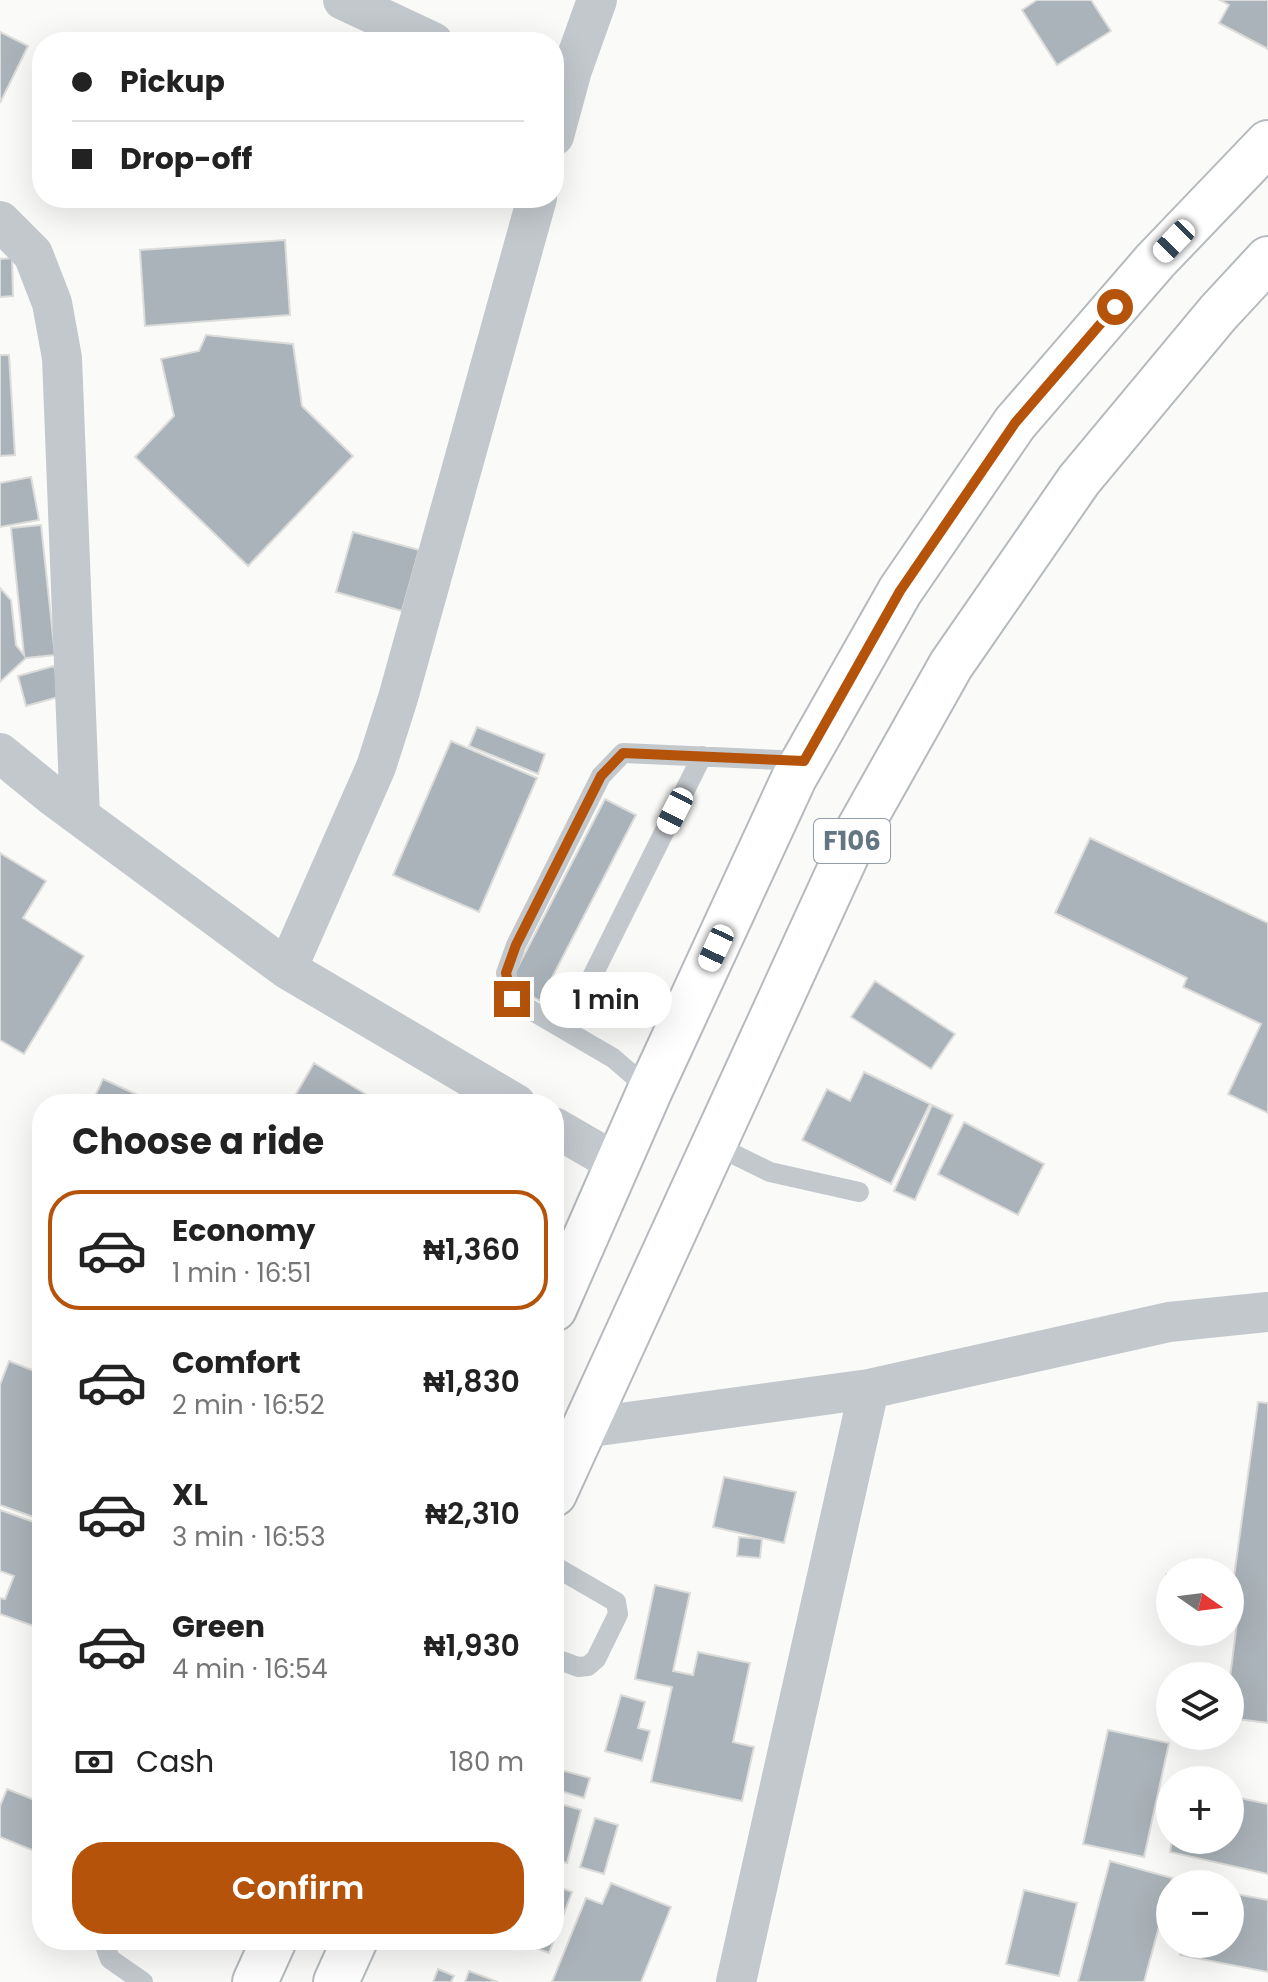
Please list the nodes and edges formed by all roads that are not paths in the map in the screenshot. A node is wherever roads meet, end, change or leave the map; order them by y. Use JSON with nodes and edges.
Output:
{"nodes":[{"id":1,"x":343,"y":0,"type":"edge"},
{"id":2,"x":597,"y":0,"type":"edge"},
{"id":3,"x":412,"y":32,"type":"edge"},
{"id":4,"x":564,"y":93,"type":"edge"},
{"id":5,"x":1268,"y":143,"type":"edge"},
{"id":6,"x":534,"y":208,"type":"edge"},
{"id":7,"x":0,"y":221,"type":"edge"},
{"id":8,"x":1268,"y":259,"type":"edge"},
{"id":9,"x":0,"y":753,"type":"edge"},
{"id":10,"x":702,"y":756,"type":"junction"},
{"id":11,"x":804,"y":761,"type":"junction"},
{"id":12,"x":80,"y":816,"type":"junction"},
{"id":13,"x":287,"y":969,"type":"junction"},
{"id":14,"x":566,"y":1029,"type":"junction"},
{"id":15,"x":650,"y":1090,"type":"junction"},
{"id":16,"x":499,"y":1094,"type":"edge"},
{"id":17,"x":564,"y":1133,"type":"edge"},
{"id":18,"x":713,"y":1144,"type":"junction"},
{"id":19,"x":618,"y":1164,"type":"junction"},
{"id":20,"x":859,"y":1192,"type":"dead end"},
{"id":21,"x":564,"y":1286,"type":"edge"},
{"id":22,"x":1268,"y":1312,"type":"edge"},
{"id":23,"x":869,"y":1389,"type":"junction"},
{"id":24,"x":584,"y":1428,"type":"junction"},
{"id":25,"x":564,"y":1472,"type":"edge"},
{"id":26,"x":564,"y":1572,"type":"edge"},
{"id":27,"x":564,"y":1662,"type":"edge"},
{"id":28,"x":107,"y":1950,"type":"edge"},
{"id":29,"x":269,"y":1950,"type":"edge"},
{"id":30,"x":350,"y":1950,"type":"edge"},
{"id":31,"x":143,"y":1982,"type":"edge"},
{"id":32,"x":255,"y":1982,"type":"edge"},
{"id":33,"x":336,"y":1982,"type":"edge"},
{"id":34,"x":736,"y":1982,"type":"edge"}],
"edges":[{"from":1,"to":3,"type":"street"},
{"from":2,"to":4,"type":"street"},
{"from":5,"to":11,"type":"main road","number":"F106"},
{"from":6,"to":13,"type":"street"},
{"from":7,"to":12,"type":"street"},
{"from":8,"to":18,"type":"main road","number":"F106"},
{"from":9,"to":12,"type":"street"},
{"from":10,"to":11,"type":"lane"},
{"from":10,"to":14,"type":"lane"},
{"from":10,"to":14,"type":"lane"},
{"from":11,"to":15,"type":"main road","number":"F106"},
{"from":12,"to":13,"type":"street"},
{"from":13,"to":16,"type":"street"},
{"from":14,"to":15,"type":"lane"},
{"from":15,"to":19,"type":"main road","number":"F106"},
{"from":17,"to":19,"type":"street"},
{"from":18,"to":20,"type":"lane"},
{"from":18,"to":24,"type":"main road","number":"F106"},
{"from":19,"to":21,"type":"main road","number":"F106"},
{"from":22,"to":23,"type":"street"},
{"from":23,"to":24,"type":"street"},
{"from":23,"to":34,"type":"street"},
{"from":24,"to":25,"type":"main road","number":"F106"},
{"from":26,"to":27,"type":"lane"},
{"from":28,"to":31,"type":"lane"},
{"from":29,"to":32,"type":"main road"},
{"from":30,"to":33,"type":"main road"}]}
